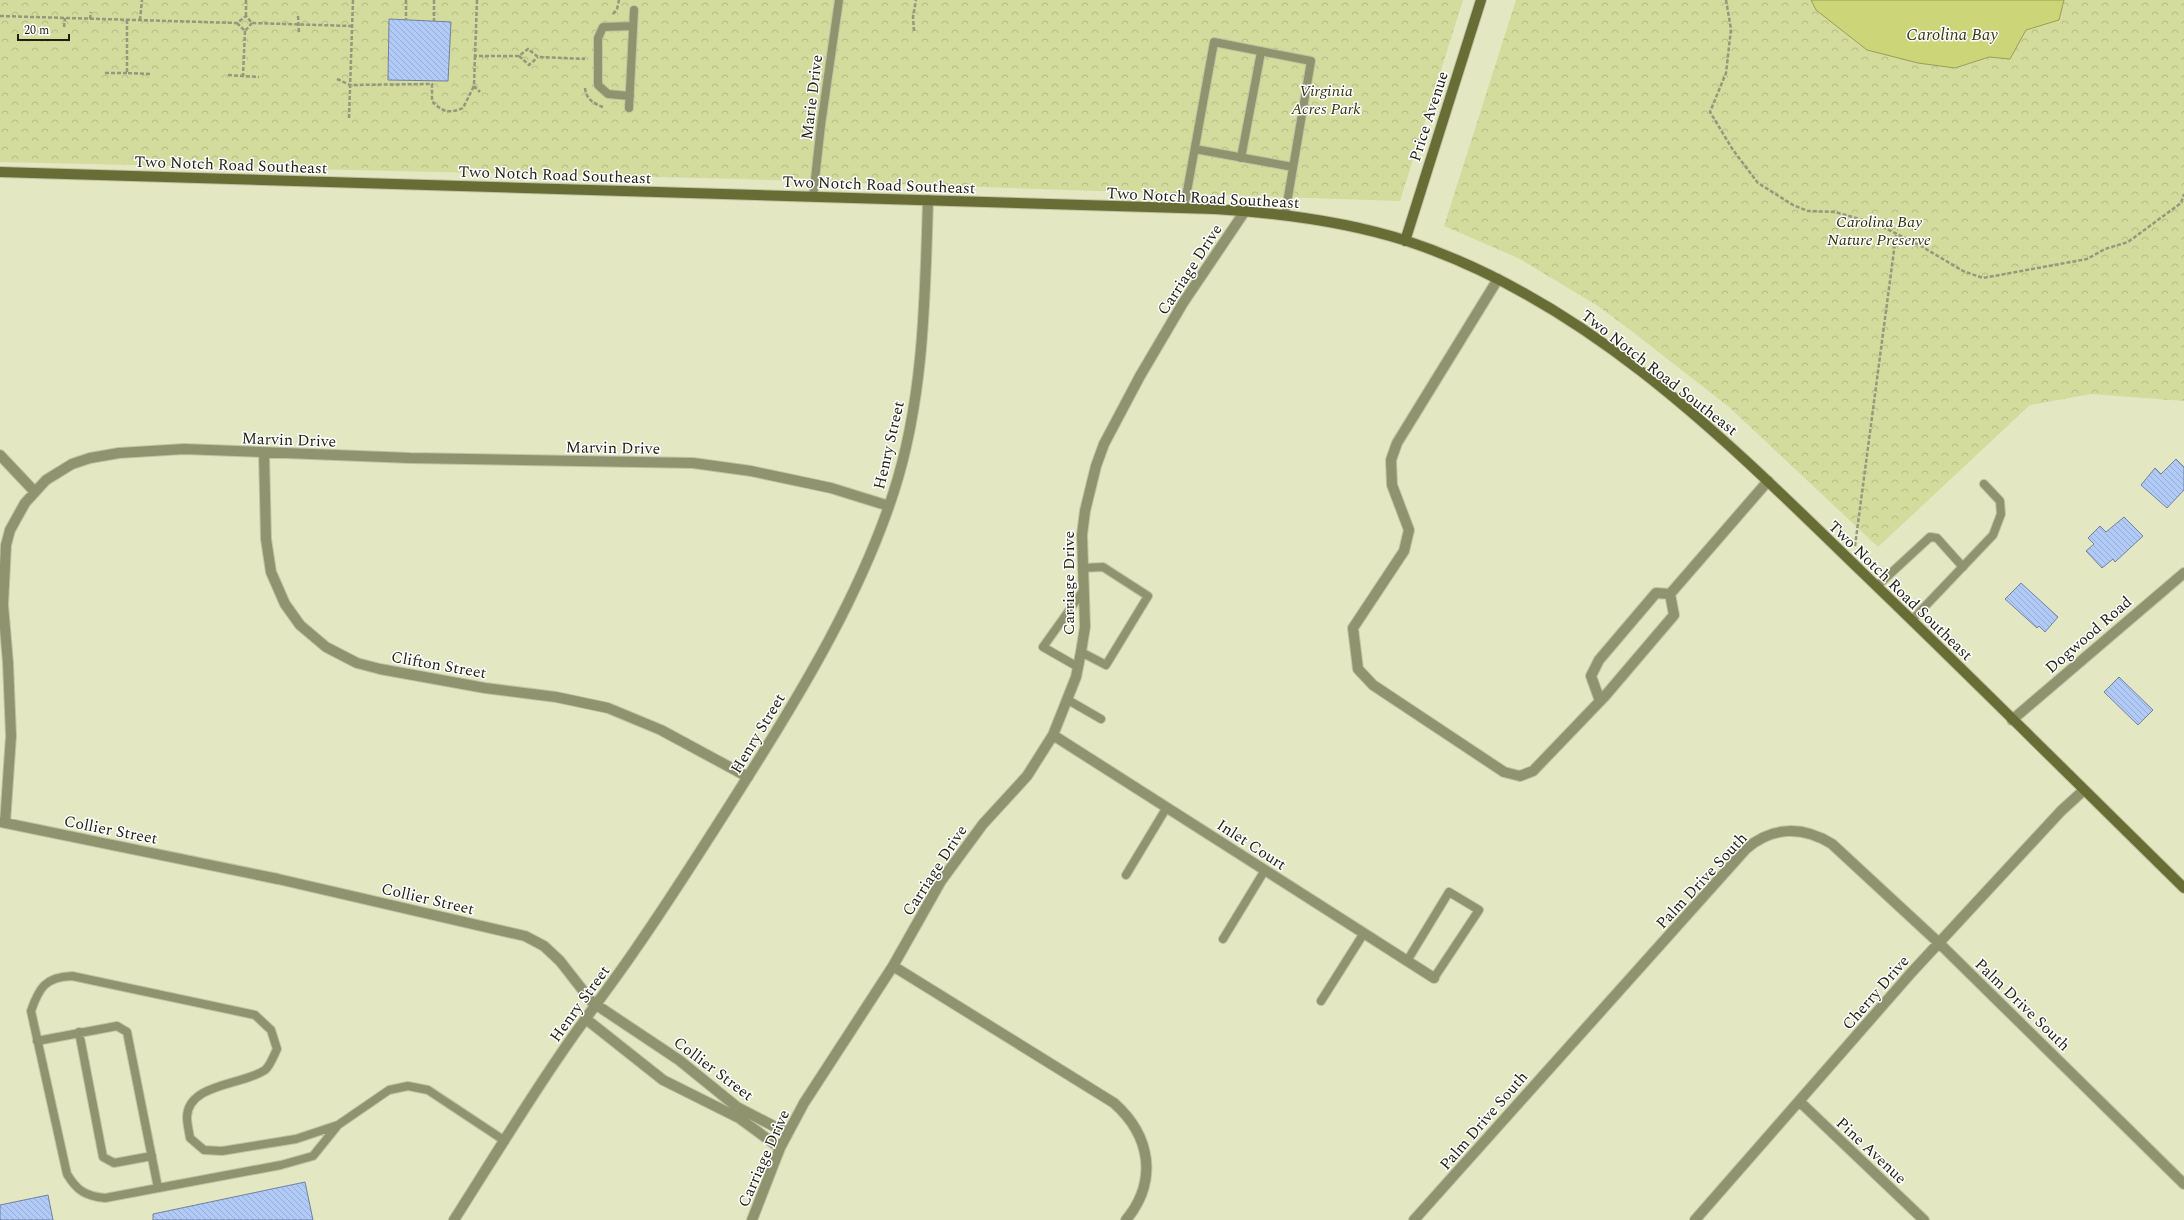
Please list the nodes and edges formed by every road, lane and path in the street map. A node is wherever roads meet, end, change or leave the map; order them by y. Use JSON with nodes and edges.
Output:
{"nodes":[{"id":1,"x":142,"y":0,"type":"edge"},
{"id":2,"x":246,"y":0,"type":"edge"},
{"id":3,"x":353,"y":0,"type":"edge"},
{"id":4,"x":406,"y":0,"type":"edge"},
{"id":5,"x":434,"y":0,"type":"edge"},
{"id":6,"x":477,"y":0,"type":"edge"},
{"id":7,"x":839,"y":0,"type":"edge"},
{"id":8,"x":916,"y":0,"type":"edge"},
{"id":9,"x":1481,"y":0,"type":"edge"},
{"id":10,"x":1726,"y":0,"type":"edge"},
{"id":11,"x":634,"y":10,"type":"dead end"},
{"id":12,"x":91,"y":12,"type":"dead end"},
{"id":13,"x":0,"y":16,"type":"edge"},
{"id":14,"x":246,"y":16,"type":"junction"},
{"id":15,"x":298,"y":16,"type":"dead end"},
{"id":16,"x":65,"y":18,"type":"junction"},
{"id":17,"x":90,"y":19,"type":"junction"},
{"id":18,"x":127,"y":20,"type":"junction"},
{"id":19,"x":140,"y":20,"type":"junction"},
{"id":20,"x":406,"y":20,"type":"dead end"},
{"id":21,"x":434,"y":21,"type":"dead end"},
{"id":22,"x":237,"y":23,"type":"junction"},
{"id":23,"x":252,"y":23,"type":"junction"},
{"id":24,"x":300,"y":25,"type":"junction"},
{"id":25,"x":352,"y":26,"type":"junction"},
{"id":26,"x":633,"y":26,"type":"junction"},
{"id":27,"x":64,"y":27,"type":"dead end"},
{"id":28,"x":245,"y":31,"type":"junction"},
{"id":29,"x":914,"y":31,"type":"dead end"},
{"id":30,"x":299,"y":33,"type":"dead end"},
{"id":31,"x":1261,"y":52,"type":"junction"},
{"id":32,"x":476,"y":56,"type":"junction"},
{"id":33,"x":519,"y":56,"type":"junction"},
{"id":34,"x":538,"y":57,"type":"junction"},
{"id":35,"x":585,"y":59,"type":"dead end"},
{"id":36,"x":105,"y":73,"type":"dead end"},
{"id":37,"x":127,"y":73,"type":"junction"},
{"id":38,"x":150,"y":74,"type":"dead end"},
{"id":39,"x":228,"y":75,"type":"dead end"},
{"id":40,"x":243,"y":76,"type":"junction"},
{"id":41,"x":259,"y":77,"type":"dead end"},
{"id":42,"x":337,"y":79,"type":"dead end"},
{"id":43,"x":350,"y":85,"type":"junction"},
{"id":44,"x":474,"y":86,"type":"junction"},
{"id":45,"x":480,"y":92,"type":"dead end"},
{"id":46,"x":630,"y":96,"type":"junction"},
{"id":47,"x":629,"y":108,"type":"dead end"},
{"id":48,"x":349,"y":118,"type":"dead end"},
{"id":49,"x":1194,"y":149,"type":"junction"},
{"id":50,"x":1241,"y":158,"type":"junction"},
{"id":51,"x":1293,"y":167,"type":"junction"},
{"id":52,"x":0,"y":172,"type":"edge"},
{"id":53,"x":2184,"y":194,"type":"edge"},
{"id":54,"x":813,"y":197,"type":"junction"},
{"id":55,"x":928,"y":200,"type":"junction"},
{"id":56,"x":1184,"y":208,"type":"junction"},
{"id":57,"x":1245,"y":211,"type":"junction"},
{"id":58,"x":1285,"y":215,"type":"junction"},
{"id":59,"x":1896,"y":235,"type":"junction"},
{"id":60,"x":1405,"y":241,"type":"junction"},
{"id":61,"x":1498,"y":279,"type":"junction"},
{"id":62,"x":264,"y":453,"type":"junction"},
{"id":63,"x":0,"y":455,"type":"edge"},
{"id":64,"x":1768,"y":481,"type":"junction"},
{"id":65,"x":1984,"y":484,"type":"dead end"},
{"id":66,"x":34,"y":491,"type":"junction"},
{"id":67,"x":889,"y":506,"type":"junction"},
{"id":68,"x":1850,"y":560,"type":"junction"},
{"id":69,"x":1963,"y":567,"type":"junction"},
{"id":70,"x":1082,"y":568,"type":"junction"},
{"id":71,"x":2184,"y":572,"type":"edge"},
{"id":72,"x":1876,"y":586,"type":"junction"},
{"id":73,"x":1083,"y":591,"type":"junction"},
{"id":74,"x":1670,"y":594,"type":"junction"},
{"id":75,"x":1912,"y":620,"type":"junction"},
{"id":76,"x":1081,"y":652,"type":"junction"},
{"id":77,"x":1078,"y":667,"type":"junction"},
{"id":78,"x":1068,"y":700,"type":"junction"},
{"id":79,"x":1600,"y":701,"type":"junction"},
{"id":80,"x":1100,"y":719,"type":"dead end"},
{"id":81,"x":2012,"y":720,"type":"junction"},
{"id":82,"x":1054,"y":735,"type":"junction"},
{"id":83,"x":748,"y":777,"type":"junction"},
{"id":84,"x":2084,"y":790,"type":"junction"},
{"id":85,"x":1167,"y":807,"type":"junction"},
{"id":86,"x":3,"y":823,"type":"edge"},
{"id":87,"x":1265,"y":870,"type":"junction"},
{"id":88,"x":1126,"y":875,"type":"dead end"},
{"id":89,"x":2184,"y":888,"type":"edge"},
{"id":90,"x":1364,"y":933,"type":"junction"},
{"id":91,"x":1223,"y":939,"type":"dead end"},
{"id":92,"x":1939,"y":943,"type":"junction"},
{"id":93,"x":1408,"y":961,"type":"junction"},
{"id":94,"x":893,"y":966,"type":"junction"},
{"id":95,"x":1434,"y":978,"type":"joint"},
{"id":96,"x":1321,"y":1001,"type":"dead end"},
{"id":97,"x":596,"y":1004,"type":"junction"},
{"id":98,"x":586,"y":1020,"type":"junction"},
{"id":99,"x":78,"y":1032,"type":"junction"},
{"id":100,"x":37,"y":1041,"type":"junction"},
{"id":101,"x":1799,"y":1101,"type":"junction"},
{"id":102,"x":338,"y":1125,"type":"junction"},
{"id":103,"x":787,"y":1133,"type":"junction"},
{"id":104,"x":505,"y":1141,"type":"junction"},
{"id":105,"x":780,"y":1148,"type":"junction"},
{"id":106,"x":152,"y":1156,"type":"junction"},
{"id":107,"x":2184,"y":1184,"type":"edge"},
{"id":108,"x":158,"y":1188,"type":"junction"},
{"id":109,"x":454,"y":1220,"type":"edge"},
{"id":110,"x":752,"y":1220,"type":"edge"},
{"id":111,"x":1126,"y":1220,"type":"edge"},
{"id":112,"x":1414,"y":1220,"type":"edge"},
{"id":113,"x":1695,"y":1220,"type":"edge"},
{"id":114,"x":1924,"y":1220,"type":"edge"}],
"edges":[{"from":1,"to":19,"type":"path"},
{"from":2,"to":14,"type":"path"},
{"from":3,"to":25,"type":"path"},
{"from":4,"to":20,"type":"path"},
{"from":5,"to":21,"type":"path"},
{"from":6,"to":32,"type":"path"},
{"from":7,"to":54,"type":"lane","name":"Marie Drive"},
{"from":8,"to":29,"type":"path"},
{"from":9,"to":60,"type":"street","name":"Price Avenue"},
{"from":10,"to":59,"type":"path"},
{"from":11,"to":26,"type":"lane"},
{"from":12,"to":17,"type":"path"},
{"from":13,"to":16,"type":"path"},
{"from":14,"to":22,"type":"path"},
{"from":14,"to":23,"type":"path"},
{"from":15,"to":24,"type":"path"},
{"from":16,"to":17,"type":"path"},
{"from":16,"to":27,"type":"path"},
{"from":17,"to":18,"type":"path"},
{"from":18,"to":19,"type":"path"},
{"from":18,"to":37,"type":"path"},
{"from":19,"to":22,"type":"path"},
{"from":22,"to":28,"type":"path"},
{"from":23,"to":24,"type":"path"},
{"from":23,"to":28,"type":"path"},
{"from":24,"to":25,"type":"path"},
{"from":24,"to":30,"type":"path"},
{"from":25,"to":43,"type":"path"},
{"from":26,"to":46,"type":"lane"},
{"from":26,"to":46,"type":"lane"},
{"from":28,"to":40,"type":"path"},
{"from":31,"to":49,"type":"lane"},
{"from":31,"to":50,"type":"lane"},
{"from":31,"to":51,"type":"lane"},
{"from":32,"to":33,"type":"path"},
{"from":32,"to":44,"type":"path"},
{"from":33,"to":34,"type":"path"},
{"from":33,"to":34,"type":"path"},
{"from":34,"to":35,"type":"path"},
{"from":36,"to":37,"type":"path"},
{"from":37,"to":38,"type":"path"},
{"from":39,"to":40,"type":"path"},
{"from":40,"to":41,"type":"path"},
{"from":42,"to":43,"type":"path"},
{"from":43,"to":44,"type":"path"},
{"from":43,"to":48,"type":"path"},
{"from":44,"to":45,"type":"path"},
{"from":46,"to":47,"type":"lane"},
{"from":49,"to":50,"type":"lane"},
{"from":49,"to":56,"type":"lane"},
{"from":50,"to":51,"type":"lane"},
{"from":51,"to":58,"type":"lane"},
{"from":52,"to":54,"type":"street","name":"Two Notch Road Southeast"},
{"from":53,"to":59,"type":"path"},
{"from":54,"to":55,"type":"street","name":"Two Notch Road Southeast"},
{"from":55,"to":56,"type":"street","name":"Two Notch Road Southeast"},
{"from":55,"to":67,"type":"street","name":"Henry Street"},
{"from":56,"to":57,"type":"street","name":"Two Notch Road Southeast"},
{"from":57,"to":58,"type":"street","name":"Two Notch Road Southeast"},
{"from":57,"to":70,"type":"street","name":"Carriage Drive"},
{"from":58,"to":60,"type":"street","name":"Two Notch Road Southeast"},
{"from":59,"to":68,"type":"path"},
{"from":60,"to":61,"type":"street","name":"Two Notch Road Southeast"},
{"from":61,"to":64,"type":"street","name":"Two Notch Road Southeast"},
{"from":61,"to":79,"type":"street"},
{"from":62,"to":66,"type":"street","name":"Marvin Drive"},
{"from":62,"to":67,"type":"street","name":"Marvin Drive"},
{"from":62,"to":83,"type":"street","name":"Clifton Street"},
{"from":63,"to":66,"type":"street"},
{"from":64,"to":68,"type":"street","name":"Two Notch Road Southeast"},
{"from":64,"to":74,"type":"street"},
{"from":65,"to":69,"type":"lane"},
{"from":66,"to":86,"type":"street","name":"Marvin Drive"},
{"from":67,"to":83,"type":"street","name":"Henry Street"},
{"from":68,"to":72,"type":"street","name":"Two Notch Road Southeast"},
{"from":69,"to":72,"type":"lane"},
{"from":69,"to":75,"type":"lane"},
{"from":70,"to":73,"type":"street","name":"Carriage Drive"},
{"from":70,"to":76,"type":"lane"},
{"from":71,"to":81,"type":"street","name":"Dogwood Road"},
{"from":72,"to":75,"type":"street","name":"Two Notch Road Southeast"},
{"from":73,"to":76,"type":"street","name":"Carriage Drive"},
{"from":73,"to":77,"type":"lane"},
{"from":74,"to":79,"type":"street"},
{"from":74,"to":79,"type":"street"},
{"from":75,"to":81,"type":"street","name":"Two Notch Road Southeast"},
{"from":76,"to":77,"type":"street","name":"Carriage Drive"},
{"from":77,"to":78,"type":"street","name":"Carriage Drive"},
{"from":78,"to":80,"type":"lane"},
{"from":78,"to":82,"type":"street","name":"Carriage Drive"},
{"from":81,"to":84,"type":"street","name":"Two Notch Road Southeast"},
{"from":82,"to":85,"type":"street","name":"Inlet Court"},
{"from":82,"to":94,"type":"street","name":"Carriage Drive"},
{"from":83,"to":97,"type":"street","name":"Henry Street"},
{"from":84,"to":89,"type":"street","name":"Two Notch Road Southeast"},
{"from":84,"to":92,"type":"street","name":"Cherry Drive"},
{"from":85,"to":87,"type":"street","name":"Inlet Court"},
{"from":85,"to":88,"type":"lane"},
{"from":86,"to":97,"type":"street","name":"Collier Street"},
{"from":87,"to":90,"type":"street","name":"Inlet Court"},
{"from":87,"to":91,"type":"lane"},
{"from":90,"to":93,"type":"street","name":"Inlet Court"},
{"from":90,"to":96,"type":"lane"},
{"from":92,"to":101,"type":"street","name":"Cherry Drive"},
{"from":92,"to":107,"type":"street","name":"Palm Drive South"},
{"from":92,"to":112,"type":"street","name":"Palm Drive South"},
{"from":93,"to":95,"type":"street","name":"Inlet Court"},
{"from":93,"to":95,"type":"lane"},
{"from":94,"to":103,"type":"street","name":"Carriage Drive"},
{"from":94,"to":111,"type":"street"},
{"from":97,"to":98,"type":"street","name":"Henry Street"},
{"from":97,"to":103,"type":"street","name":"Collier Street"},
{"from":98,"to":104,"type":"street","name":"Henry Street"},
{"from":98,"to":105,"type":"street","name":"Collier Street"},
{"from":99,"to":100,"type":"lane"},
{"from":99,"to":106,"type":"lane"},
{"from":99,"to":106,"type":"lane"},
{"from":100,"to":102,"type":"lane"},
{"from":100,"to":108,"type":"lane"},
{"from":101,"to":113,"type":"street","name":"Cherry Drive"},
{"from":101,"to":114,"type":"street","name":"Pine Avenue"},
{"from":102,"to":104,"type":"lane"},
{"from":102,"to":108,"type":"lane"},
{"from":103,"to":105,"type":"street","name":"Carriage Drive"},
{"from":104,"to":109,"type":"street","name":"Henry Street"},
{"from":105,"to":110,"type":"street","name":"Carriage Drive"},
{"from":106,"to":108,"type":"lane"}]}
